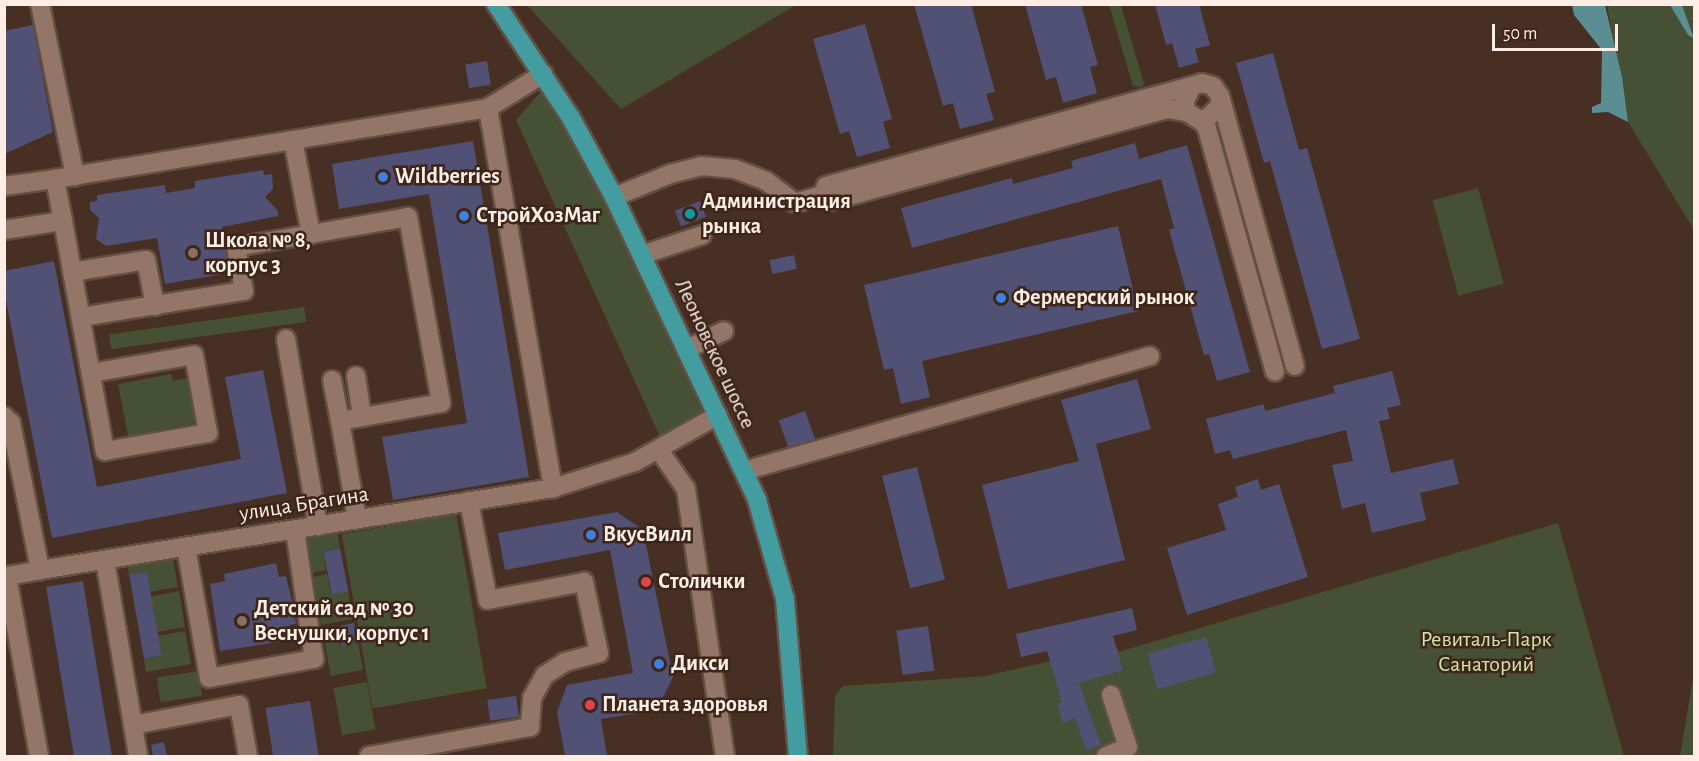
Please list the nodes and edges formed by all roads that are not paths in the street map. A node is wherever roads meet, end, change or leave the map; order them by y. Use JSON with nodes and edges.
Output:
{"nodes":[{"id":1,"x":40,"y":4,"type":"edge"},
{"id":2,"x":496,"y":4,"type":"edge"},
{"id":3,"x":543,"y":74,"type":"junction"},
{"id":4,"x":1192,"y":86,"type":"junction"},
{"id":5,"x":1220,"y":96,"type":"junction"},
{"id":6,"x":488,"y":108,"type":"junction"},
{"id":7,"x":1193,"y":115,"type":"junction"},
{"id":8,"x":293,"y":140,"type":"junction"},
{"id":9,"x":75,"y":176,"type":"junction"},
{"id":10,"x":55,"y":179,"type":"junction"},
{"id":11,"x":4,"y":186,"type":"edge"},
{"id":12,"x":823,"y":195,"type":"junction"},
{"id":13,"x":614,"y":197,"type":"junction"},
{"id":14,"x":63,"y":221,"type":"junction"},
{"id":15,"x":4,"y":230,"type":"edge"},
{"id":16,"x":310,"y":234,"type":"junction"},
{"id":17,"x":702,"y":235,"type":"dead end"},
{"id":18,"x":642,"y":255,"type":"junction"},
{"id":19,"x":72,"y":272,"type":"junction"},
{"id":20,"x":155,"y":306,"type":"junction"},
{"id":21,"x":81,"y":317,"type":"junction"},
{"id":22,"x":724,"y":331,"type":"dead end"},
{"id":23,"x":286,"y":339,"type":"dead end"},
{"id":24,"x":687,"y":349,"type":"junction"},
{"id":25,"x":1150,"y":356,"type":"dead end"},
{"id":26,"x":1295,"y":366,"type":"dead end"},
{"id":27,"x":1275,"y":372,"type":"dead end"},
{"id":28,"x":91,"y":374,"type":"junction"},
{"id":29,"x":356,"y":376,"type":"dead end"},
{"id":30,"x":332,"y":380,"type":"dead end"},
{"id":31,"x":718,"y":415,"type":"junction"},
{"id":32,"x":4,"y":416,"type":"edge"},
{"id":33,"x":363,"y":417,"type":"junction"},
{"id":34,"x":340,"y":421,"type":"junction"},
{"id":35,"x":659,"y":450,"type":"junction"},
{"id":36,"x":744,"y":471,"type":"junction"},
{"id":37,"x":553,"y":488,"type":"junction"},
{"id":38,"x":470,"y":501,"type":"junction"},
{"id":39,"x":357,"y":519,"type":"junction"},
{"id":40,"x":318,"y":526,"type":"junction"},
{"id":41,"x":295,"y":530,"type":"junction"},
{"id":42,"x":186,"y":547,"type":"junction"},
{"id":43,"x":105,"y":560,"type":"junction"},
{"id":44,"x":40,"y":570,"type":"junction"},
{"id":45,"x":1112,"y":695,"type":"dead end"},
{"id":46,"x":133,"y":724,"type":"junction"},
{"id":47,"x":39,"y":756,"type":"edge"},
{"id":48,"x":138,"y":756,"type":"edge"},
{"id":49,"x":248,"y":756,"type":"edge"},
{"id":50,"x":369,"y":756,"type":"edge"},
{"id":51,"x":725,"y":756,"type":"edge"},
{"id":52,"x":798,"y":756,"type":"edge"},
{"id":53,"x":1106,"y":756,"type":"edge"}],
"edges":[{"from":1,"to":9,"type":"street"},
{"from":2,"to":3,"type":"main road","name":"Леоновское шоссе"},
{"from":3,"to":6,"type":"street"},
{"from":3,"to":13,"type":"main road","name":"Леоновское шоссе"},
{"from":4,"to":5,"type":"street"},
{"from":4,"to":7,"type":"street"},
{"from":4,"to":12,"type":"street"},
{"from":5,"to":7,"type":"street"},
{"from":5,"to":26,"type":"street"},
{"from":6,"to":8,"type":"street"},
{"from":6,"to":37,"type":"street"},
{"from":7,"to":12,"type":"street"},
{"from":7,"to":27,"type":"street"},
{"from":8,"to":9,"type":"street"},
{"from":8,"to":16,"type":"street"},
{"from":9,"to":10,"type":"street"},
{"from":10,"to":11,"type":"street"},
{"from":10,"to":14,"type":"street"},
{"from":12,"to":13,"type":"street"},
{"from":13,"to":18,"type":"main road","name":"Леоновское шоссе"},
{"from":14,"to":15,"type":"street"},
{"from":14,"to":19,"type":"street"},
{"from":16,"to":20,"type":"street"},
{"from":16,"to":33,"type":"street"},
{"from":17,"to":18,"type":"street"},
{"from":18,"to":24,"type":"main road","name":"Леоновское шоссе"},
{"from":19,"to":20,"type":"street"},
{"from":19,"to":21,"type":"street"},
{"from":20,"to":21,"type":"street"},
{"from":21,"to":28,"type":"street"},
{"from":22,"to":24,"type":"street"},
{"from":23,"to":40,"type":"street"},
{"from":24,"to":31,"type":"main road","name":"Леоновское шоссе"},
{"from":25,"to":36,"type":"street"},
{"from":28,"to":28,"type":"street"},
{"from":29,"to":33,"type":"street"},
{"from":30,"to":34,"type":"street"},
{"from":31,"to":35,"type":"street","name":"улица Брагина"},
{"from":31,"to":36,"type":"main road","name":"Леоновское шоссе"},
{"from":32,"to":44,"type":"street"},
{"from":33,"to":34,"type":"street"},
{"from":34,"to":39,"type":"street"},
{"from":35,"to":37,"type":"street","name":"улица Брагина"},
{"from":35,"to":51,"type":"street"},
{"from":36,"to":52,"type":"main road","name":"Леоновское шоссе"},
{"from":37,"to":38,"type":"street","name":"улица Брагина"},
{"from":38,"to":39,"type":"street","name":"улица Брагина"},
{"from":38,"to":50,"type":"street"},
{"from":39,"to":40,"type":"street","name":"улица Брагина"},
{"from":40,"to":41,"type":"street","name":"улица Брагина"},
{"from":41,"to":42,"type":"street","name":"улица Брагина"},
{"from":41,"to":42,"type":"street"},
{"from":42,"to":43,"type":"street","name":"улица Брагина"},
{"from":43,"to":44,"type":"street","name":"улица Брагина"},
{"from":43,"to":46,"type":"street"},
{"from":44,"to":47,"type":"street","name":"улица Брагина"},
{"from":45,"to":53,"type":"street"},
{"from":46,"to":48,"type":"street"},
{"from":46,"to":49,"type":"street"}]}
